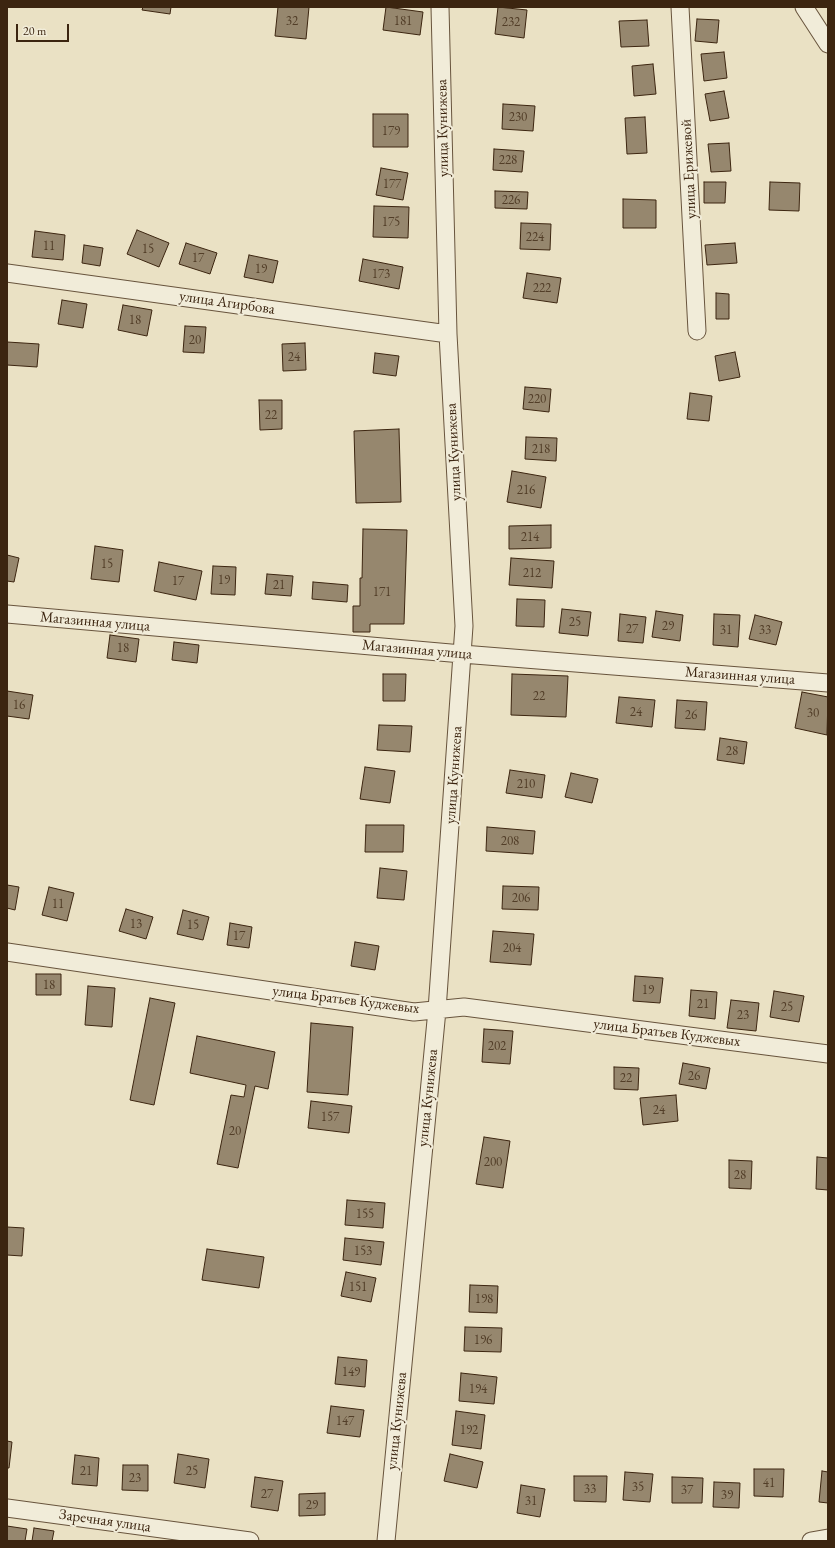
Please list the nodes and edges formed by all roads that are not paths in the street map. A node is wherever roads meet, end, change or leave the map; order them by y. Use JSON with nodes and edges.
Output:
{"nodes":[{"id":1,"x":440,"y":7,"type":"edge"},
{"id":2,"x":680,"y":7,"type":"edge"},
{"id":3,"x":804,"y":7,"type":"edge"},
{"id":4,"x":828,"y":44,"type":"edge"},
{"id":5,"x":7,"y":273,"type":"edge"},
{"id":6,"x":697,"y":331,"type":"dead end"},
{"id":7,"x":448,"y":334,"type":"junction"},
{"id":8,"x":7,"y":614,"type":"edge"},
{"id":9,"x":462,"y":654,"type":"junction"},
{"id":10,"x":828,"y":683,"type":"edge"},
{"id":11,"x":7,"y":952,"type":"edge"},
{"id":12,"x":437,"y":1010,"type":"junction"},
{"id":13,"x":828,"y":1054,"type":"edge"},
{"id":14,"x":7,"y":1508,"type":"edge"},
{"id":15,"x":828,"y":1538,"type":"edge"},
{"id":16,"x":250,"y":1541,"type":"edge"},
{"id":17,"x":386,"y":1541,"type":"edge"},
{"id":18,"x":811,"y":1541,"type":"edge"}],
"edges":[{"from":1,"to":7,"type":"street","name":"улица Кунижева"},
{"from":2,"to":6,"type":"street","name":"улица Ерижевой"},
{"from":3,"to":4,"type":"street"},
{"from":5,"to":7,"type":"street","name":"улица Агирбова"},
{"from":7,"to":9,"type":"street","name":"улица Кунижева"},
{"from":8,"to":9,"type":"street","name":"Магазинная улица"},
{"from":9,"to":10,"type":"street","name":"Магазинная улица"},
{"from":9,"to":12,"type":"street","name":"улица Кунижева"},
{"from":11,"to":12,"type":"street","name":"улица Братьев Куджевых"},
{"from":12,"to":13,"type":"street","name":"улица Братьев Куджевых"},
{"from":12,"to":17,"type":"street","name":"улица Кунижева"},
{"from":14,"to":16,"type":"street","name":"Заречная улица"},
{"from":15,"to":18,"type":"street"}]}
